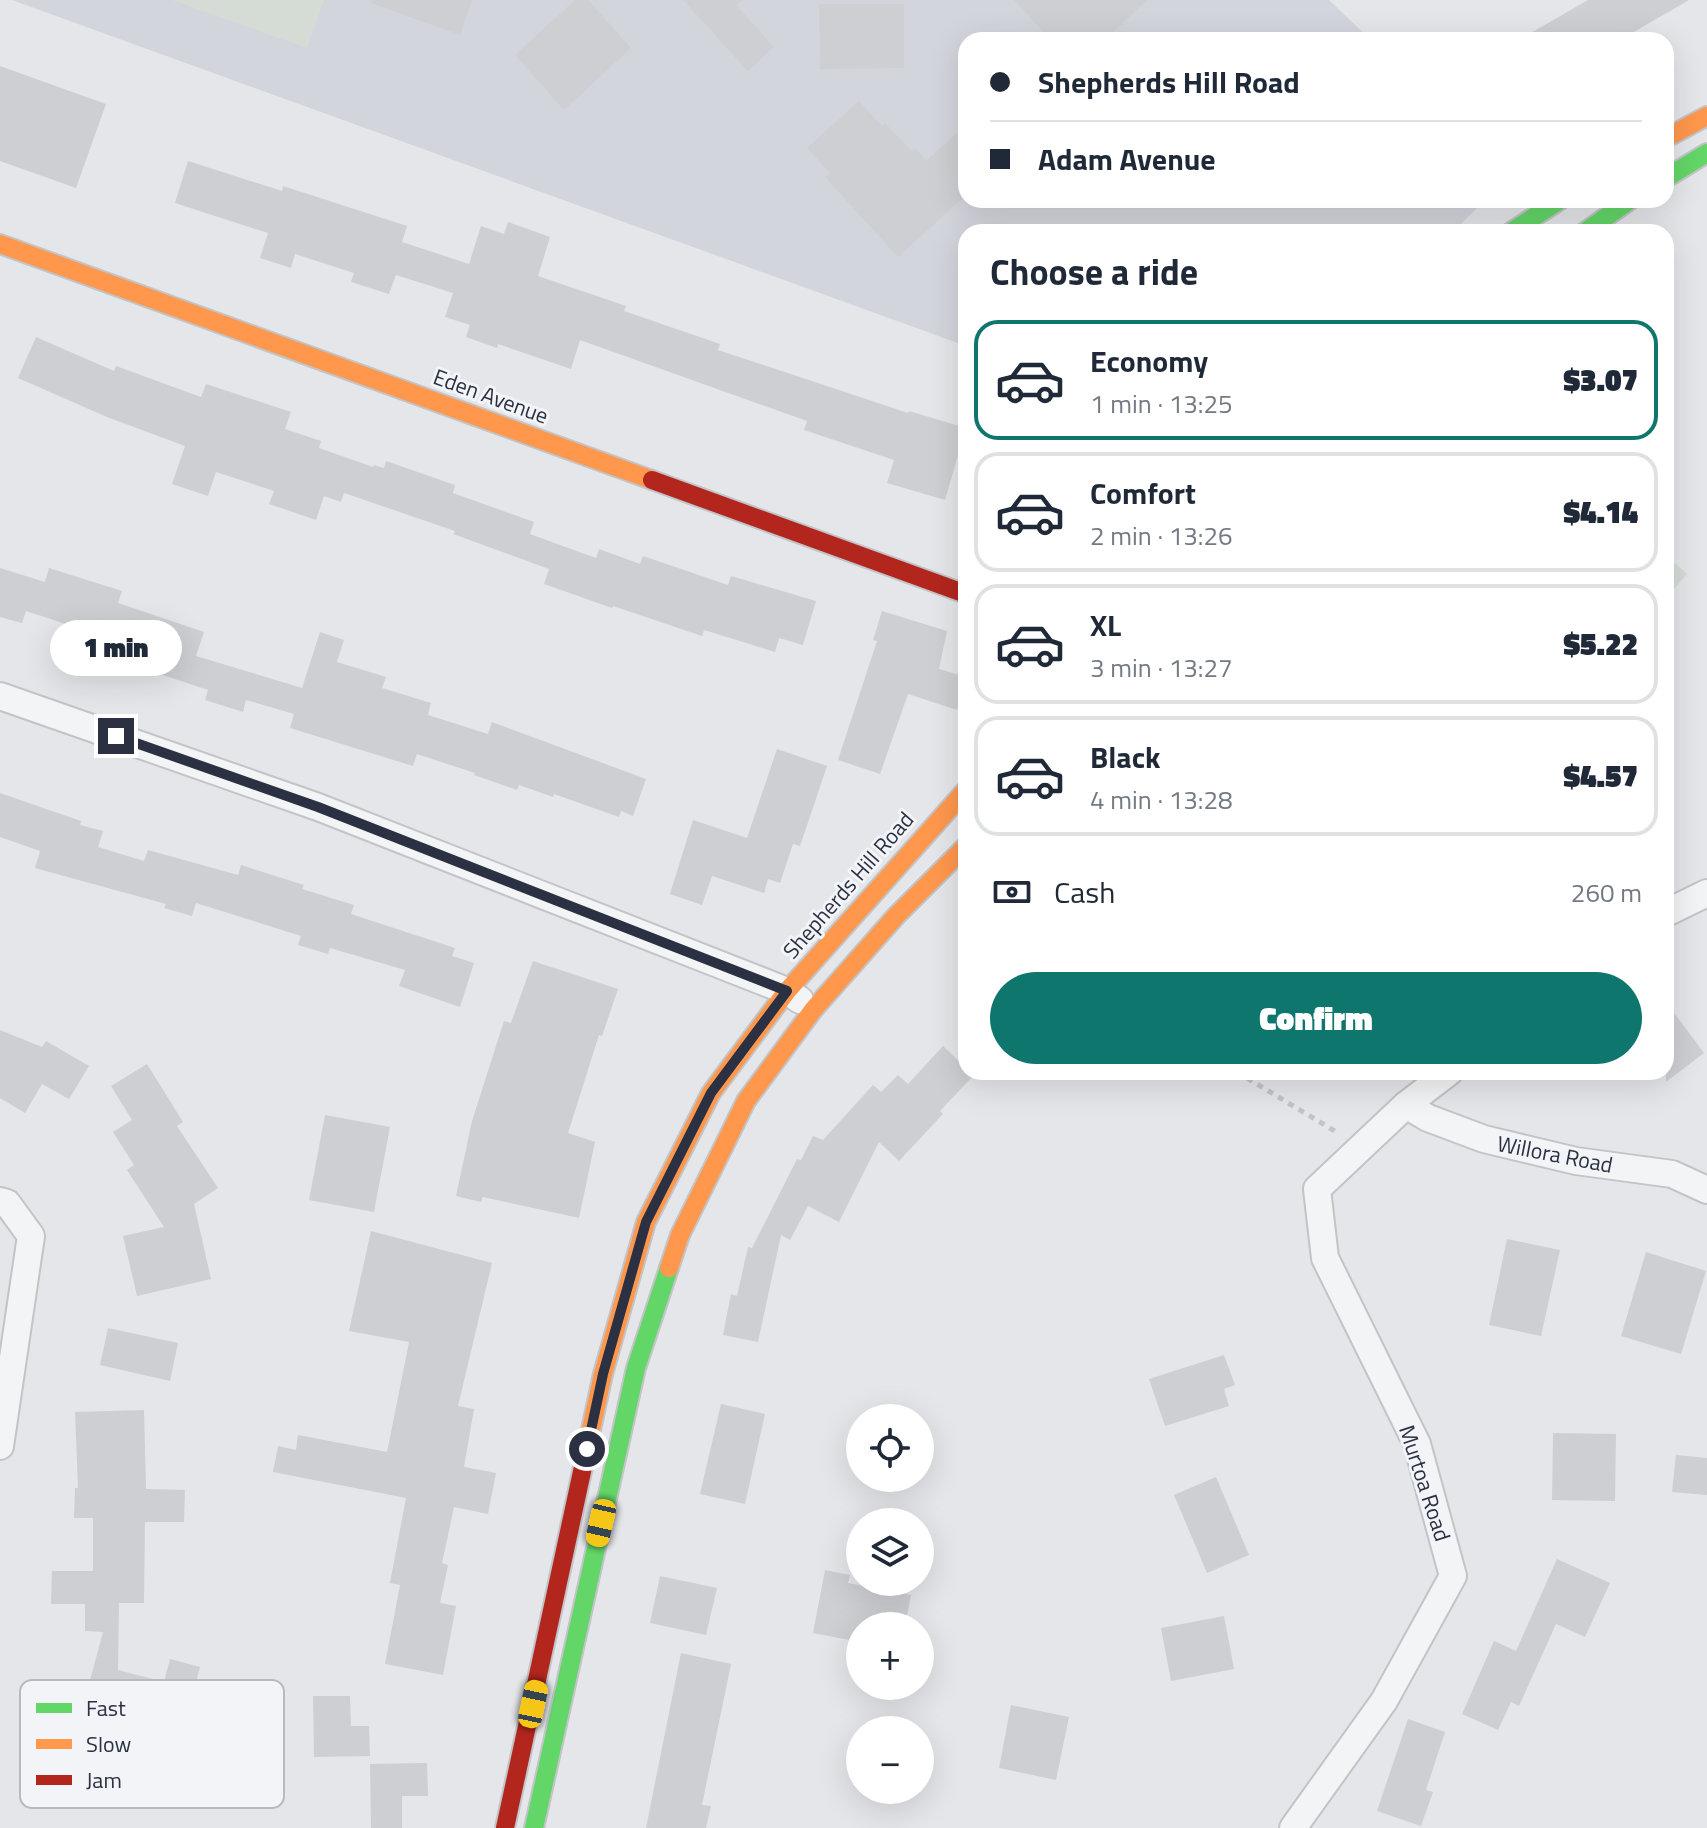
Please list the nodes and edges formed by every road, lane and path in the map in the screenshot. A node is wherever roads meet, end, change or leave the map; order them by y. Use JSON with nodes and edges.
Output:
{"nodes":[{"id":1,"x":1707,"y":116,"type":"edge"},
{"id":2,"x":1674,"y":134,"type":"edge"},
{"id":3,"x":1707,"y":153,"type":"edge"},
{"id":4,"x":1674,"y":173,"type":"edge"},
{"id":5,"x":1548,"y":208,"type":"edge"},
{"id":6,"x":1619,"y":208,"type":"edge"},
{"id":7,"x":1523,"y":224,"type":"edge"},
{"id":8,"x":1596,"y":224,"type":"edge"},
{"id":9,"x":0,"y":244,"type":"edge"},
{"id":10,"x":958,"y":591,"type":"edge"},
{"id":11,"x":0,"y":696,"type":"edge"},
{"id":12,"x":958,"y":799,"type":"edge"},
{"id":13,"x":958,"y":854,"type":"edge"},
{"id":14,"x":1707,"y":893,"type":"edge"},
{"id":15,"x":1674,"y":909,"type":"edge"},
{"id":16,"x":787,"y":991,"type":"junction"},
{"id":17,"x":813,"y":1010,"type":"junction"},
{"id":18,"x":1250,"y":1080,"type":"edge"},
{"id":19,"x":1439,"y":1080,"type":"edge"},
{"id":20,"x":1406,"y":1105,"type":"junction"},
{"id":21,"x":1363,"y":1148,"type":"junction"},
{"id":22,"x":1707,"y":1190,"type":"edge"},
{"id":23,"x":0,"y":1201,"type":"edge"},
{"id":24,"x":0,"y":1446,"type":"edge"},
{"id":25,"x":505,"y":1828,"type":"edge"},
{"id":26,"x":534,"y":1828,"type":"edge"},
{"id":27,"x":1293,"y":1828,"type":"edge"}],
"edges":[{"from":1,"to":2,"type":"main road"},
{"from":3,"to":4,"type":"main road"},
{"from":5,"to":7,"type":"main road"},
{"from":6,"to":8,"type":"main road"},
{"from":9,"to":10,"type":"main road","name":"Eden Avenue"},
{"from":11,"to":16,"type":"street"},
{"from":12,"to":16,"type":"main road","name":"Shepherds Hill Road"},
{"from":13,"to":17,"type":"main road"},
{"from":14,"to":15,"type":"street"},
{"from":16,"to":17,"type":"street"},
{"from":16,"to":25,"type":"main road","name":"Shepherds Hill Road"},
{"from":17,"to":26,"type":"main road"},
{"from":18,"to":21,"type":"path"},
{"from":19,"to":20,"type":"street","name":"Murtoa Road"},
{"from":20,"to":21,"type":"street","name":"Murtoa Road"},
{"from":20,"to":22,"type":"street","name":"Willora Road"},
{"from":21,"to":27,"type":"street","name":"Murtoa Road"},
{"from":23,"to":24,"type":"street"}]}
